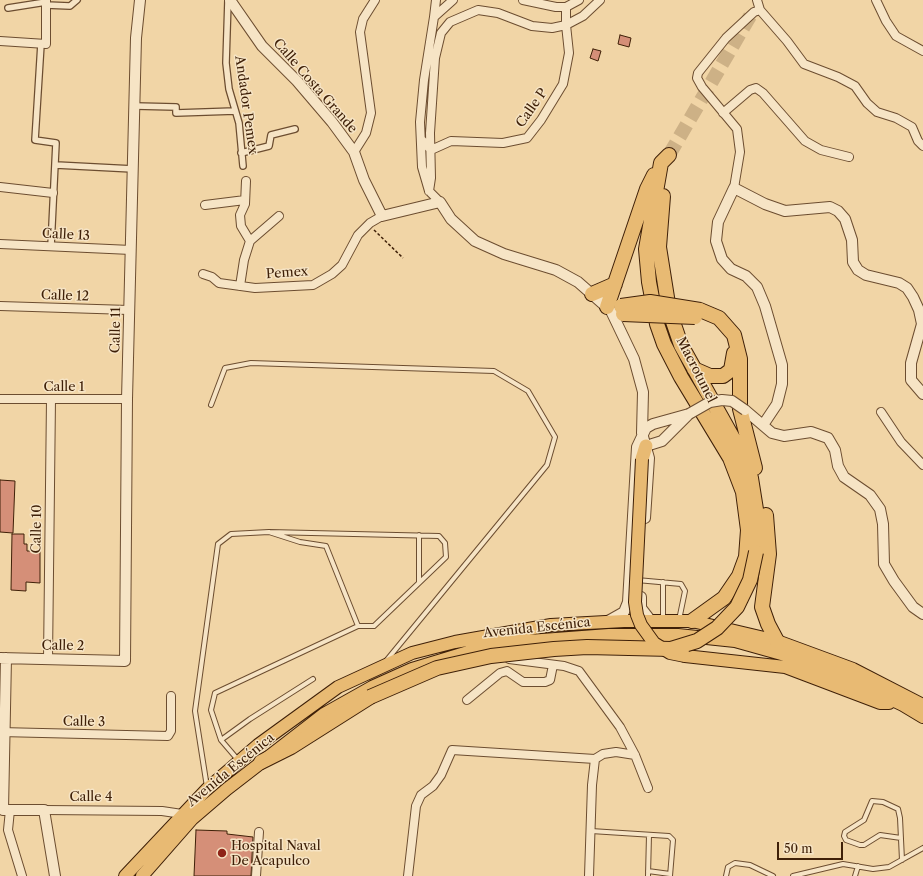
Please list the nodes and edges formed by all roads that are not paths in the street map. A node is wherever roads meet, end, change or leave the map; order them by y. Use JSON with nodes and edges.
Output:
{"nodes":[{"id":1,"x":78,"y":0,"type":"edge"},
{"id":2,"x":140,"y":0,"type":"edge"},
{"id":3,"x":229,"y":0,"type":"edge"},
{"id":4,"x":375,"y":0,"type":"edge"},
{"id":5,"x":436,"y":0,"type":"edge"},
{"id":6,"x":453,"y":0,"type":"edge"},
{"id":7,"x":523,"y":0,"type":"edge"},
{"id":8,"x":579,"y":0,"type":"edge"},
{"id":9,"x":600,"y":0,"type":"edge"},
{"id":10,"x":757,"y":0,"type":"edge"},
{"id":11,"x":876,"y":0,"type":"edge"},
{"id":12,"x":46,"y":2,"type":"edge"},
{"id":13,"x":566,"y":7,"type":"junction"},
{"id":14,"x":8,"y":8,"type":"dead end"},
{"id":15,"x":760,"y":10,"type":"junction"},
{"id":16,"x":434,"y":17,"type":"junction"},
{"id":17,"x":566,"y":25,"type":"junction"},
{"id":18,"x":0,"y":41,"type":"edge"},
{"id":19,"x":41,"y":44,"type":"junction"},
{"id":20,"x":923,"y":51,"type":"edge"},
{"id":21,"x":135,"y":106,"type":"junction"},
{"id":22,"x":235,"y":111,"type":"junction"},
{"id":23,"x":723,"y":113,"type":"junction"},
{"id":24,"x":295,"y":129,"type":"dead end"},
{"id":25,"x":421,"y":139,"type":"junction"},
{"id":26,"x":923,"y":146,"type":"edge"},
{"id":27,"x":431,"y":150,"type":"junction"},
{"id":28,"x":241,"y":152,"type":"junction"},
{"id":29,"x":354,"y":152,"type":"junction"},
{"id":30,"x":666,"y":158,"type":"junction"},
{"id":31,"x":849,"y":158,"type":"dead end"},
{"id":32,"x":56,"y":165,"type":"junction"},
{"id":33,"x":243,"y":166,"type":"dead end"},
{"id":34,"x":134,"y":169,"type":"junction"},
{"id":35,"x":246,"y":181,"type":"dead end"},
{"id":36,"x":0,"y":187,"type":"edge"},
{"id":37,"x":734,"y":188,"type":"junction"},
{"id":38,"x":429,"y":191,"type":"junction"},
{"id":39,"x":53,"y":193,"type":"junction"},
{"id":40,"x":245,"y":200,"type":"junction"},
{"id":41,"x":440,"y":202,"type":"junction"},
{"id":42,"x":206,"y":205,"type":"dead end"},
{"id":43,"x":279,"y":216,"type":"dead end"},
{"id":44,"x":382,"y":216,"type":"junction"},
{"id":45,"x":250,"y":242,"type":"junction"},
{"id":46,"x":0,"y":244,"type":"edge"},
{"id":47,"x":51,"y":246,"type":"junction"},
{"id":48,"x":131,"y":250,"type":"junction"},
{"id":49,"x":203,"y":274,"type":"dead end"},
{"id":50,"x":615,"y":284,"type":"junction"},
{"id":51,"x":240,"y":286,"type":"junction"},
{"id":52,"x":592,"y":294,"type":"junction"},
{"id":53,"x":0,"y":306,"type":"edge"},
{"id":54,"x":129,"y":310,"type":"junction"},
{"id":55,"x":615,"y":311,"type":"junction"},
{"id":56,"x":700,"y":314,"type":"junction"},
{"id":57,"x":694,"y":369,"type":"junction"},
{"id":58,"x":923,"y":394,"type":"edge"},
{"id":59,"x":0,"y":399,"type":"edge"},
{"id":60,"x":51,"y":399,"type":"junction"},
{"id":61,"x":127,"y":399,"type":"junction"},
{"id":62,"x":211,"y":405,"type":"dead end"},
{"id":63,"x":881,"y":412,"type":"dead end"},
{"id":64,"x":689,"y":414,"type":"junction"},
{"id":65,"x":763,"y":425,"type":"junction"},
{"id":66,"x":642,"y":433,"type":"junction"},
{"id":67,"x":646,"y":446,"type":"junction"},
{"id":68,"x":746,"y":451,"type":"junction"},
{"id":69,"x":642,"y":459,"type":"joint"},
{"id":70,"x":923,"y":465,"type":"edge"},
{"id":71,"x":756,"y":482,"type":"junction"},
{"id":72,"x":269,"y":532,"type":"junction"},
{"id":73,"x":419,"y":535,"type":"junction"},
{"id":74,"x":635,"y":580,"type":"junction"},
{"id":75,"x":419,"y":582,"type":"junction"},
{"id":76,"x":663,"y":582,"type":"junction"},
{"id":77,"x":923,"y":614,"type":"edge"},
{"id":78,"x":608,"y":621,"type":"junction"},
{"id":79,"x":657,"y":621,"type":"junction"},
{"id":80,"x":685,"y":621,"type":"junction"},
{"id":81,"x":358,"y":626,"type":"junction"},
{"id":82,"x":777,"y":641,"type":"junction"},
{"id":83,"x":453,"y":655,"type":"junction"},
{"id":84,"x":3,"y":658,"type":"edge"},
{"id":85,"x":48,"y":659,"type":"junction"},
{"id":86,"x":125,"y":660,"type":"joint"},
{"id":87,"x":553,"y":665,"type":"junction"},
{"id":88,"x":382,"y":666,"type":"junction"},
{"id":89,"x":313,"y":679,"type":"dead end"},
{"id":90,"x":171,"y":696,"type":"dead end"},
{"id":91,"x":467,"y":700,"type":"dead end"},
{"id":92,"x":903,"y":705,"type":"junction"},
{"id":93,"x":923,"y":705,"type":"edge"},
{"id":94,"x":923,"y":717,"type":"edge"},
{"id":95,"x":3,"y":733,"type":"edge"},
{"id":96,"x":221,"y":740,"type":"junction"},
{"id":97,"x":635,"y":755,"type":"junction"},
{"id":98,"x":595,"y":759,"type":"junction"},
{"id":99,"x":239,"y":761,"type":"junction"},
{"id":100,"x":261,"y":762,"type":"junction"},
{"id":101,"x":648,"y":788,"type":"dead end"},
{"id":102,"x":207,"y":789,"type":"junction"},
{"id":103,"x":5,"y":810,"type":"edge"},
{"id":104,"x":44,"y":810,"type":"junction"},
{"id":105,"x":182,"y":814,"type":"junction"},
{"id":106,"x":590,"y":831,"type":"junction"},
{"id":107,"x":259,"y":832,"type":"dead end"},
{"id":108,"x":649,"y":834,"type":"junction"},
{"id":109,"x":901,"y":838,"type":"junction"},
{"id":110,"x":923,"y":848,"type":"edge"},
{"id":111,"x":902,"y":860,"type":"junction"},
{"id":112,"x":858,"y":866,"type":"junction"},
{"id":113,"x":648,"y":874,"type":"edge"},
{"id":114,"x":670,"y":875,"type":"edge"},
{"id":115,"x":22,"y":876,"type":"edge"},
{"id":116,"x":55,"y":876,"type":"edge"},
{"id":117,"x":125,"y":876,"type":"edge"},
{"id":118,"x":142,"y":876,"type":"edge"},
{"id":119,"x":256,"y":876,"type":"edge"},
{"id":120,"x":408,"y":876,"type":"edge"},
{"id":121,"x":589,"y":876,"type":"edge"},
{"id":122,"x":726,"y":876,"type":"edge"},
{"id":123,"x":773,"y":876,"type":"edge"},
{"id":124,"x":793,"y":876,"type":"edge"},
{"id":125,"x":856,"y":876,"type":"edge"}],
"edges":[{"from":1,"to":12,"type":"street"},
{"from":2,"to":21,"type":"street","name":"Calle 11"},
{"from":3,"to":22,"type":"street","name":"Andador Pemex"},
{"from":3,"to":29,"type":"street","name":"Calle Costa Grande"},
{"from":4,"to":29,"type":"street"},
{"from":5,"to":16,"type":"street"},
{"from":6,"to":16,"type":"street"},
{"from":7,"to":13,"type":"street"},
{"from":8,"to":13,"type":"street"},
{"from":9,"to":17,"type":"street"},
{"from":10,"to":15,"type":"street"},
{"from":11,"to":20,"type":"street"},
{"from":12,"to":14,"type":"street"},
{"from":12,"to":19,"type":"street"},
{"from":13,"to":17,"type":"street","name":"Calle P"},
{"from":15,"to":23,"type":"street"},
{"from":15,"to":26,"type":"street"},
{"from":16,"to":25,"type":"street"},
{"from":17,"to":27,"type":"street","name":"Calle P"},
{"from":17,"to":27,"type":"street"},
{"from":18,"to":19,"type":"street"},
{"from":19,"to":32,"type":"street"},
{"from":21,"to":22,"type":"street"},
{"from":21,"to":34,"type":"street","name":"Calle 11"},
{"from":22,"to":28,"type":"street","name":"Andador Pemex"},
{"from":23,"to":31,"type":"street"},
{"from":23,"to":37,"type":"street"},
{"from":24,"to":28,"type":"street"},
{"from":25,"to":27,"type":"street"},
{"from":25,"to":38,"type":"street"},
{"from":27,"to":38,"type":"street"},
{"from":28,"to":33,"type":"street","name":"Andador Pemex"},
{"from":29,"to":44,"type":"street","name":"Calle Costa Grande"},
{"from":30,"to":50,"type":"highway"},
{"from":30,"to":57,"type":"highway","name":"Macrotunel"},
{"from":30,"to":80,"type":"highway"},
{"from":32,"to":34,"type":"street"},
{"from":32,"to":39,"type":"street"},
{"from":34,"to":48,"type":"street","name":"Calle 11"},
{"from":35,"to":40,"type":"street"},
{"from":36,"to":39,"type":"street"},
{"from":37,"to":58,"type":"street"},
{"from":37,"to":65,"type":"street"},
{"from":38,"to":41,"type":"street"},
{"from":39,"to":47,"type":"street"},
{"from":40,"to":42,"type":"street"},
{"from":40,"to":45,"type":"street"},
{"from":41,"to":44,"type":"street","name":"Pemex"},
{"from":41,"to":52,"type":"street"},
{"from":43,"to":45,"type":"street"},
{"from":44,"to":51,"type":"street","name":"Pemex"},
{"from":45,"to":51,"type":"street"},
{"from":46,"to":47,"type":"street","name":"Calle 13"},
{"from":47,"to":48,"type":"street","name":"Calle 13"},
{"from":48,"to":54,"type":"street","name":"Calle 11"},
{"from":49,"to":51,"type":"street","name":"Pemex"},
{"from":50,"to":52,"type":"highway"},
{"from":50,"to":55,"type":"highway"},
{"from":52,"to":55,"type":"street"},
{"from":53,"to":54,"type":"street","name":"Calle 12"},
{"from":54,"to":61,"type":"street","name":"Calle 11"},
{"from":55,"to":56,"type":"highway","bridge":true},
{"from":55,"to":66,"type":"street"},
{"from":56,"to":57,"type":"highway"},
{"from":56,"to":68,"type":"highway"},
{"from":57,"to":68,"type":"highway","name":"Macrotunel"},
{"from":59,"to":60,"type":"street","name":"Calle 1"},
{"from":60,"to":61,"type":"street","name":"Calle 1"},
{"from":60,"to":85,"type":"street","name":"Calle 10"},
{"from":61,"to":86,"type":"street","name":"Calle 11"},
{"from":62,"to":88,"type":"lane"},
{"from":63,"to":70,"type":"street"},
{"from":64,"to":65,"type":"street","bridge":true},
{"from":64,"to":66,"type":"street"},
{"from":64,"to":67,"type":"street"},
{"from":65,"to":77,"type":"street"},
{"from":66,"to":67,"type":"street"},
{"from":66,"to":74,"type":"street"},
{"from":67,"to":69,"type":"highway"},
{"from":67,"to":74,"type":"street"},
{"from":68,"to":71,"type":"highway","name":"Macrotunel"},
{"from":69,"to":92,"type":"main road","bridge":true},
{"from":71,"to":82,"type":"highway"},
{"from":71,"to":100,"type":"highway","name":"Macrotunel","bridge":true},
{"from":72,"to":73,"type":"lane"},
{"from":72,"to":81,"type":"lane"},
{"from":72,"to":102,"type":"lane"},
{"from":73,"to":75,"type":"lane"},
{"from":73,"to":75,"type":"lane"},
{"from":74,"to":76,"type":"lane"},
{"from":74,"to":78,"type":"street"},
{"from":74,"to":79,"type":"street"},
{"from":75,"to":81,"type":"lane"},
{"from":76,"to":79,"type":"lane"},
{"from":76,"to":80,"type":"lane"},
{"from":78,"to":79,"type":"main road"},
{"from":78,"to":88,"type":"main road"},
{"from":79,"to":80,"type":"main road"},
{"from":80,"to":82,"type":"main road"},
{"from":81,"to":96,"type":"lane"},
{"from":82,"to":93,"type":"main road"},
{"from":83,"to":87,"type":"street"},
{"from":83,"to":92,"type":"main road","name":"Avenida Escénica"},
{"from":83,"to":100,"type":"main road","name":"Avenida Escénica"},
{"from":84,"to":85,"type":"street","name":"Calle 2"},
{"from":84,"to":95,"type":"street"},
{"from":85,"to":86,"type":"street","name":"Calle 2"},
{"from":87,"to":91,"type":"street"},
{"from":87,"to":97,"type":"street"},
{"from":88,"to":99,"type":"main road"},
{"from":89,"to":96,"type":"lane"},
{"from":90,"to":95,"type":"street","name":"Calle 3"},
{"from":92,"to":94,"type":"main road","name":"Avenida Escénica"},
{"from":95,"to":103,"type":"street"},
{"from":96,"to":99,"type":"lane"},
{"from":97,"to":98,"type":"street"},
{"from":97,"to":101,"type":"street"},
{"from":98,"to":106,"type":"street"},
{"from":98,"to":120,"type":"street"},
{"from":99,"to":102,"type":"main road"},
{"from":100,"to":118,"type":"main road","name":"Avenida Escénica"},
{"from":102,"to":105,"type":"main road"},
{"from":103,"to":104,"type":"street","name":"Calle 4"},
{"from":103,"to":115,"type":"street"},
{"from":104,"to":105,"type":"street","name":"Calle 4"},
{"from":104,"to":116,"type":"street"},
{"from":105,"to":117,"type":"main road"},
{"from":106,"to":108,"type":"lane"},
{"from":106,"to":121,"type":"street"},
{"from":107,"to":119,"type":"street"},
{"from":108,"to":113,"type":"lane"},
{"from":108,"to":114,"type":"lane"},
{"from":109,"to":109,"type":"lane"},
{"from":109,"to":111,"type":"lane"},
{"from":110,"to":111,"type":"lane"},
{"from":111,"to":112,"type":"lane"},
{"from":112,"to":124,"type":"lane"},
{"from":112,"to":125,"type":"lane"},
{"from":113,"to":114,"type":"lane"},
{"from":122,"to":123,"type":"lane"}]}
